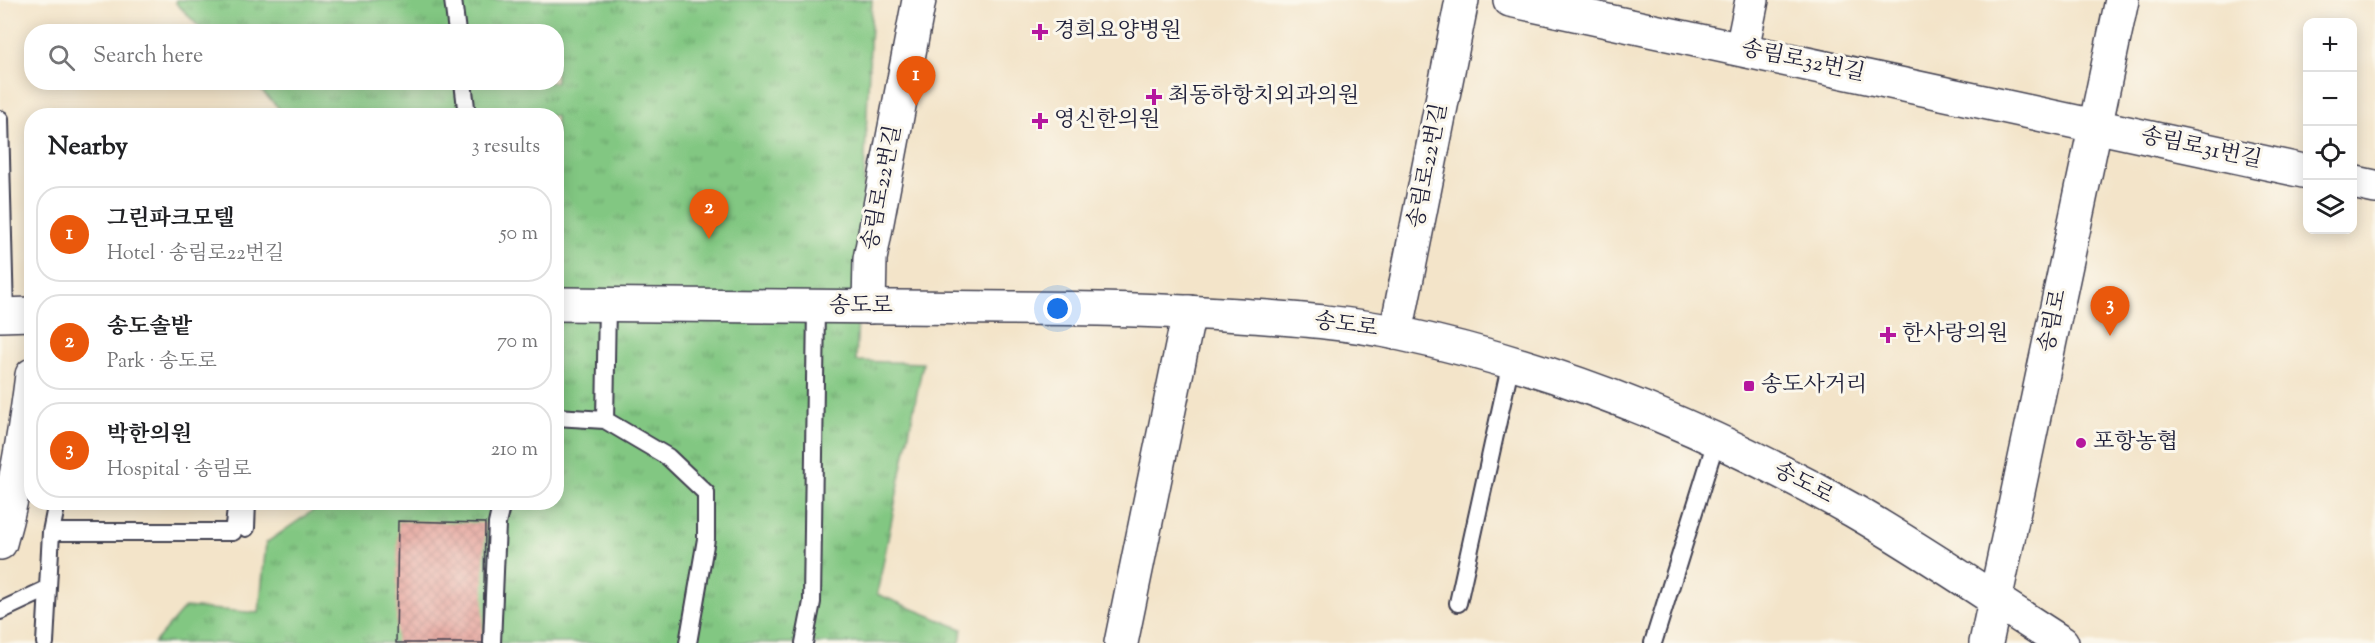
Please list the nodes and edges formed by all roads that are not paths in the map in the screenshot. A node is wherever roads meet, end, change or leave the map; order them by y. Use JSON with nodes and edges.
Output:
{"nodes":[{"id":1,"x":453,"y":0,"type":"edge"},
{"id":2,"x":919,"y":0,"type":"edge"},
{"id":3,"x":1462,"y":0,"type":"edge"},
{"id":4,"x":1510,"y":0,"type":"edge"},
{"id":5,"x":1752,"y":0,"type":"edge"},
{"id":6,"x":2122,"y":0,"type":"edge"},
{"id":7,"x":456,"y":24,"type":"edge"},
{"id":8,"x":1742,"y":49,"type":"junction"},
{"id":9,"x":464,"y":90,"type":"edge"},
{"id":10,"x":466,"y":108,"type":"edge"},
{"id":11,"x":0,"y":119,"type":"edge"},
{"id":12,"x":2095,"y":126,"type":"junction"},
{"id":13,"x":2303,"y":171,"type":"edge"},
{"id":14,"x":2357,"y":183,"type":"edge"},
{"id":15,"x":2375,"y":187,"type":"edge"},
{"id":16,"x":564,"y":304,"type":"edge"},
{"id":17,"x":607,"y":304,"type":"junction"},
{"id":18,"x":816,"y":307,"type":"junction"},
{"id":19,"x":868,"y":307,"type":"junction"},
{"id":20,"x":1189,"y":312,"type":"junction"},
{"id":21,"x":12,"y":315,"type":"edge"},
{"id":22,"x":1396,"y":333,"type":"junction"},
{"id":23,"x":1511,"y":362,"type":"junction"},
{"id":24,"x":564,"y":417,"type":"edge"},
{"id":25,"x":605,"y":420,"type":"junction"},
{"id":26,"x":24,"y":437,"type":"edge"},
{"id":27,"x":1716,"y":441,"type":"junction"},
{"id":28,"x":55,"y":510,"type":"edge"},
{"id":29,"x":236,"y":510,"type":"edge"},
{"id":30,"x":247,"y":510,"type":"edge"},
{"id":31,"x":500,"y":510,"type":"edge"},
{"id":32,"x":246,"y":528,"type":"dead end"},
{"id":33,"x":51,"y":532,"type":"junction"},
{"id":34,"x":0,"y":543,"type":"edge"},
{"id":35,"x":47,"y":590,"type":"junction"},
{"id":36,"x":1995,"y":600,"type":"junction"},
{"id":37,"x":1458,"y":603,"type":"dead end"},
{"id":38,"x":0,"y":611,"type":"edge"},
{"id":39,"x":45,"y":643,"type":"edge"},
{"id":40,"x":492,"y":643,"type":"edge"},
{"id":41,"x":688,"y":643,"type":"edge"},
{"id":42,"x":804,"y":643,"type":"edge"},
{"id":43,"x":1121,"y":643,"type":"edge"},
{"id":44,"x":1653,"y":643,"type":"edge"},
{"id":45,"x":1986,"y":643,"type":"edge"},
{"id":46,"x":2062,"y":643,"type":"edge"}],
"edges":[{"from":1,"to":7,"type":"lane"},
{"from":2,"to":19,"type":"street","name":"송림로22번길"},
{"from":3,"to":22,"type":"street","name":"송림로22번길"},
{"from":4,"to":8,"type":"street","name":"송림로32번길"},
{"from":5,"to":8,"type":"street"},
{"from":6,"to":12,"type":"street","name":"송림로"},
{"from":8,"to":12,"type":"street","name":"송림로32번길"},
{"from":9,"to":10,"type":"lane"},
{"from":11,"to":21,"type":"lane"},
{"from":12,"to":13,"type":"street","name":"송림로31번길"},
{"from":12,"to":36,"type":"street","name":"송림로"},
{"from":14,"to":15,"type":"street"},
{"from":16,"to":17,"type":"street","name":"송도로"},
{"from":17,"to":18,"type":"street","name":"송도로"},
{"from":17,"to":25,"type":"lane"},
{"from":18,"to":19,"type":"street","name":"송도로"},
{"from":18,"to":42,"type":"lane"},
{"from":19,"to":20,"type":"street","name":"송도로"},
{"from":20,"to":22,"type":"street","name":"송도로"},
{"from":20,"to":43,"type":"street"},
{"from":22,"to":23,"type":"street","name":"송도로"},
{"from":23,"to":27,"type":"street","name":"송도로"},
{"from":23,"to":37,"type":"lane"},
{"from":24,"to":25,"type":"lane"},
{"from":25,"to":41,"type":"lane"},
{"from":26,"to":34,"type":"street"},
{"from":27,"to":36,"type":"street","name":"송도로"},
{"from":27,"to":44,"type":"lane"},
{"from":28,"to":33,"type":"lane"},
{"from":29,"to":33,"type":"lane"},
{"from":30,"to":32,"type":"lane"},
{"from":31,"to":40,"type":"lane"},
{"from":33,"to":35,"type":"lane"},
{"from":35,"to":38,"type":"lane"},
{"from":35,"to":39,"type":"lane"},
{"from":36,"to":45,"type":"street","name":"송림로"},
{"from":36,"to":46,"type":"street","name":"송도로"}]}
